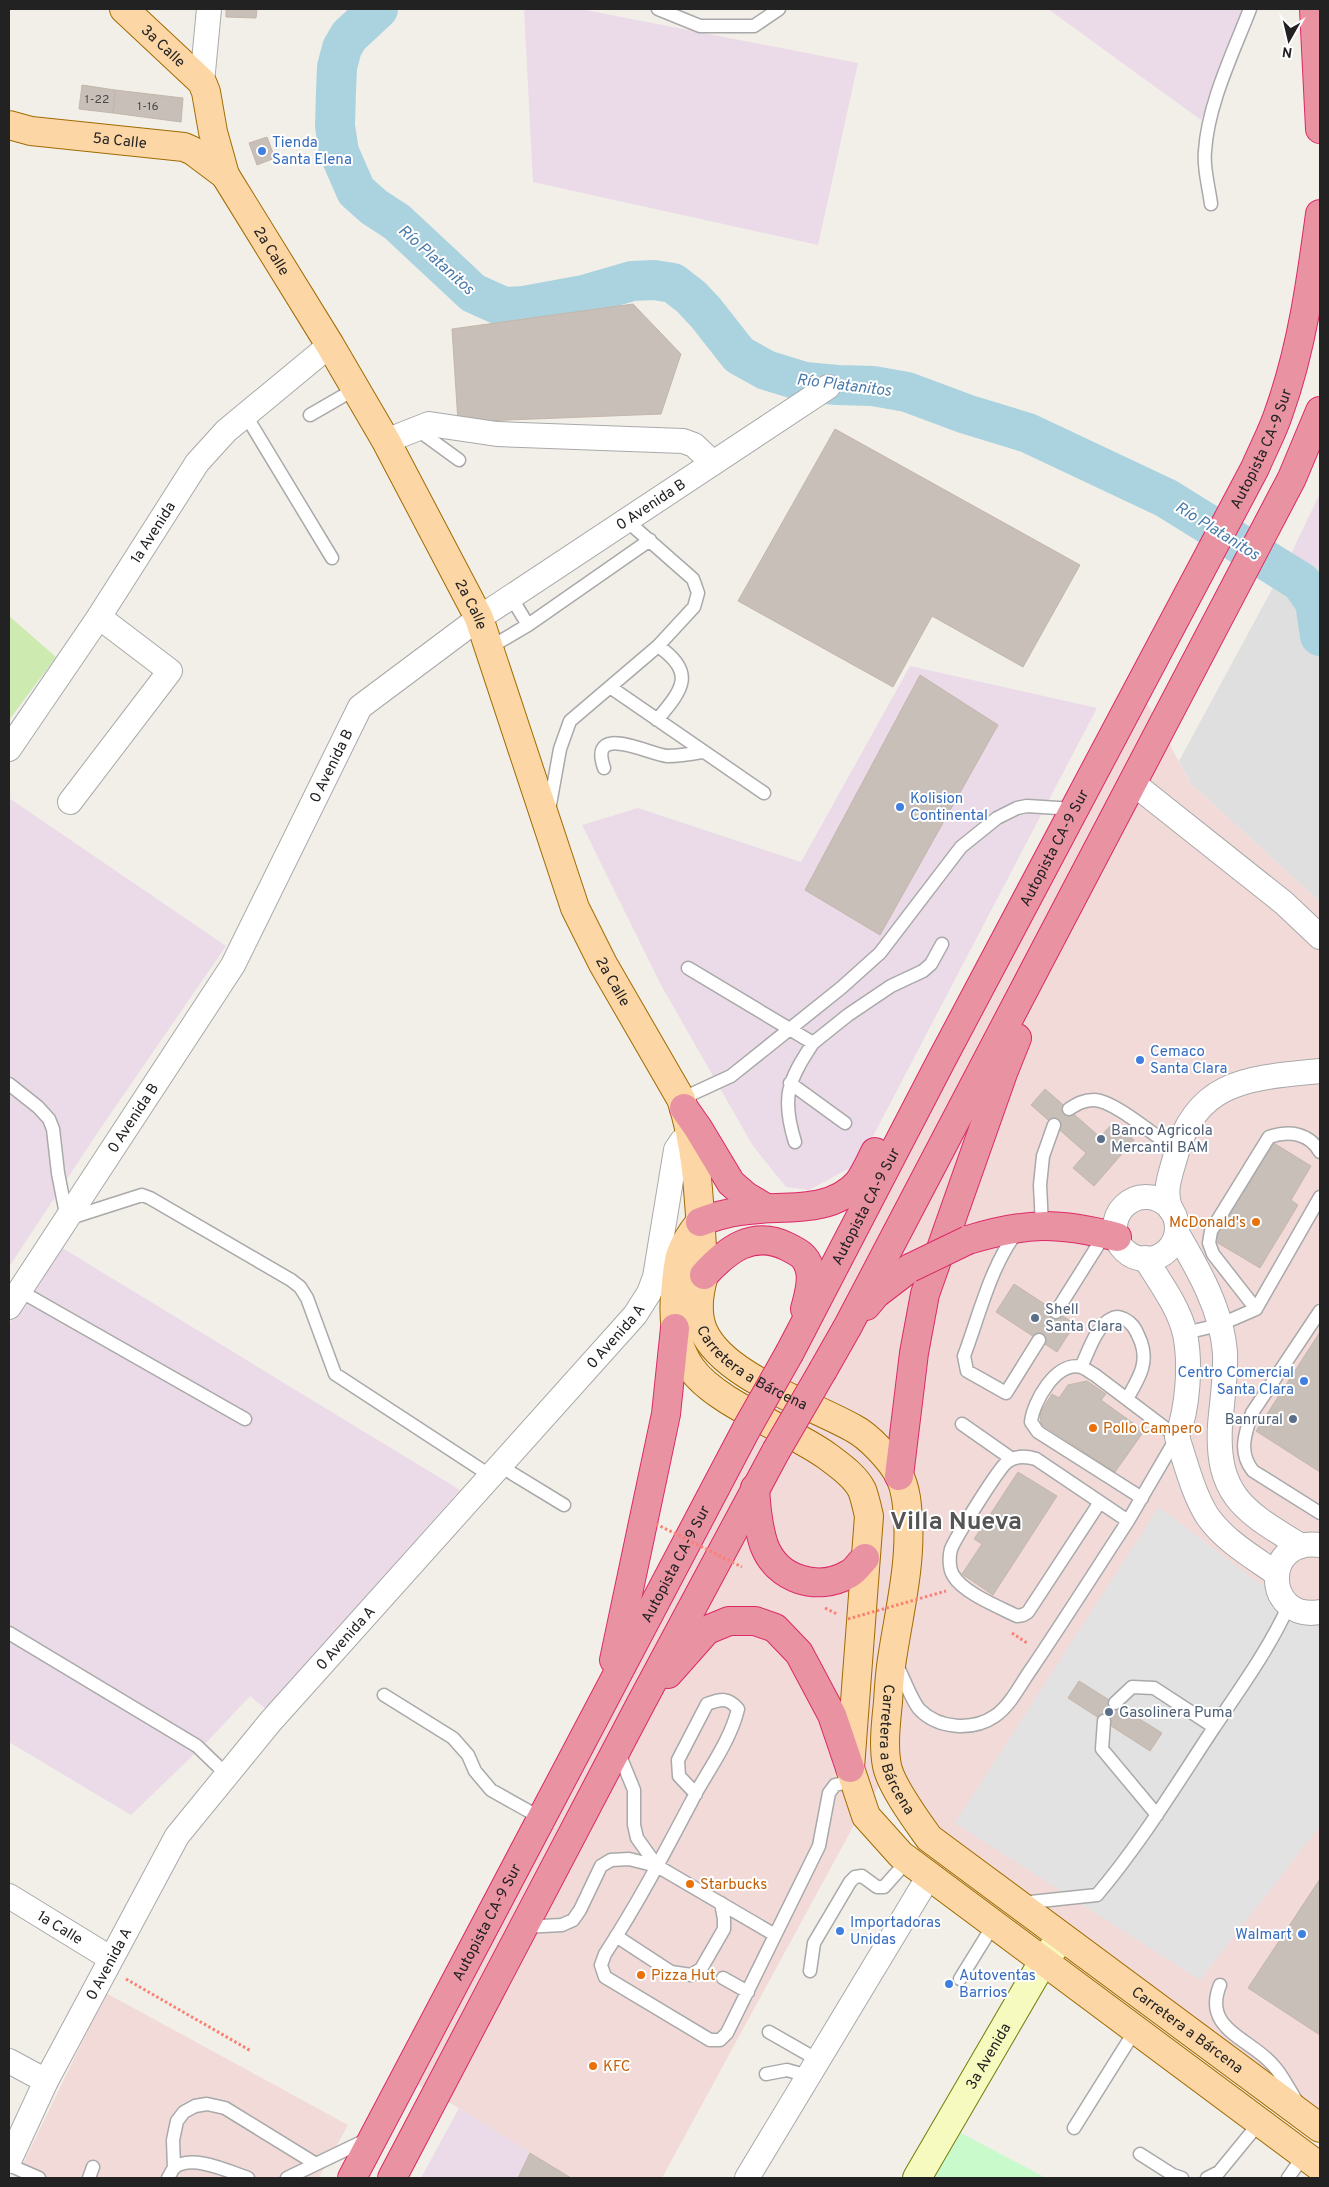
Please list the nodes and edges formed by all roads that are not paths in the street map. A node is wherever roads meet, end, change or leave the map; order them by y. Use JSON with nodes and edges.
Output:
{"nodes":[{"id":1,"x":124,"y":9,"type":"edge"},
{"id":2,"x":209,"y":9,"type":"edge"},
{"id":3,"x":658,"y":9,"type":"edge"},
{"id":4,"x":779,"y":9,"type":"edge"},
{"id":5,"x":1250,"y":9,"type":"edge"},
{"id":6,"x":1314,"y":9,"type":"edge"},
{"id":7,"x":202,"y":82,"type":"junction"},
{"id":8,"x":209,"y":112,"type":"junction"},
{"id":9,"x":9,"y":125,"type":"edge"},
{"id":10,"x":1320,"y":129,"type":"edge"},
{"id":11,"x":184,"y":147,"type":"junction"},
{"id":12,"x":225,"y":175,"type":"junction"},
{"id":13,"x":1211,"y":204,"type":"dead end"},
{"id":14,"x":1320,"y":214,"type":"edge"},
{"id":15,"x":330,"y":346,"type":"junction"},
{"id":16,"x":828,"y":387,"type":"dead end"},
{"id":17,"x":355,"y":389,"type":"junction"},
{"id":18,"x":246,"y":414,"type":"junction"},
{"id":19,"x":1320,"y":414,"type":"edge"},
{"id":20,"x":310,"y":415,"type":"dead end"},
{"id":21,"x":418,"y":427,"type":"junction"},
{"id":22,"x":386,"y":441,"type":"junction"},
{"id":23,"x":459,"y":460,"type":"dead end"},
{"id":24,"x":713,"y":463,"type":"junction"},
{"id":25,"x":626,"y":520,"type":"junction"},
{"id":26,"x":650,"y":540,"type":"junction"},
{"id":27,"x":332,"y":558,"type":"dead end"},
{"id":28,"x":511,"y":597,"type":"junction"},
{"id":29,"x":99,"y":617,"type":"junction"},
{"id":30,"x":479,"y":618,"type":"junction"},
{"id":31,"x":528,"y":625,"type":"junction"},
{"id":32,"x":658,"y":646,"type":"junction"},
{"id":33,"x":489,"y":648,"type":"junction"},
{"id":34,"x":610,"y":687,"type":"junction"},
{"id":35,"x":657,"y":720,"type":"junction"},
{"id":36,"x":9,"y":749,"type":"edge"},
{"id":37,"x":702,"y":752,"type":"junction"},
{"id":38,"x":604,"y":768,"type":"dead end"},
{"id":39,"x":1133,"y":783,"type":"junction"},
{"id":40,"x":764,"y":793,"type":"dead end"},
{"id":41,"x":70,"y":802,"type":"dead end"},
{"id":42,"x":1074,"y":809,"type":"junction"},
{"id":43,"x":546,"y":824,"type":"junction"},
{"id":44,"x":1058,"y":926,"type":"junction"},
{"id":45,"x":1320,"y":937,"type":"edge"},
{"id":46,"x":942,"y":944,"type":"dead end"},
{"id":47,"x":688,"y":968,"type":"dead end"},
{"id":48,"x":789,"y":1029,"type":"junction"},
{"id":49,"x":813,"y":1043,"type":"junction"},
{"id":50,"x":941,"y":1061,"type":"junction"},
{"id":51,"x":1320,"y":1072,"type":"edge"},
{"id":52,"x":790,"y":1083,"type":"junction"},
{"id":53,"x":9,"y":1084,"type":"edge"},
{"id":54,"x":1069,"y":1109,"type":"dead end"},
{"id":55,"x":685,"y":1114,"type":"junction"},
{"id":56,"x":846,"y":1123,"type":"dead end"},
{"id":57,"x":1054,"y":1125,"type":"dead end"},
{"id":58,"x":795,"y":1142,"type":"dead end"},
{"id":59,"x":1177,"y":1150,"type":"junction"},
{"id":60,"x":1320,"y":1152,"type":"edge"},
{"id":61,"x":1167,"y":1185,"type":"junction"},
{"id":62,"x":1146,"y":1197,"type":"junction"},
{"id":63,"x":1320,"y":1197,"type":"edge"},
{"id":64,"x":766,"y":1208,"type":"junction"},
{"id":65,"x":1171,"y":1210,"type":"junction"},
{"id":66,"x":67,"y":1219,"type":"junction"},
{"id":67,"x":700,"y":1222,"type":"junction"},
{"id":68,"x":1032,"y":1226,"type":"junction"},
{"id":69,"x":1177,"y":1233,"type":"junction"},
{"id":70,"x":1111,"y":1236,"type":"junction"},
{"id":71,"x":1145,"y":1258,"type":"junction"},
{"id":72,"x":704,"y":1275,"type":"junction"},
{"id":73,"x":14,"y":1299,"type":"edge"},
{"id":74,"x":1256,"y":1309,"type":"junction"},
{"id":75,"x":1320,"y":1311,"type":"edge"},
{"id":76,"x":1056,"y":1312,"type":"dead end"},
{"id":77,"x":1219,"y":1324,"type":"junction"},
{"id":78,"x":848,"y":1326,"type":"junction"},
{"id":79,"x":675,"y":1328,"type":"junction"},
{"id":80,"x":1185,"y":1333,"type":"junction"},
{"id":81,"x":1039,"y":1340,"type":"dead end"},
{"id":82,"x":795,"y":1344,"type":"junction"},
{"id":83,"x":1081,"y":1367,"type":"junction"},
{"id":84,"x":1127,"y":1399,"type":"junction"},
{"id":85,"x":245,"y":1419,"type":"dead end"},
{"id":86,"x":962,"y":1424,"type":"dead end"},
{"id":87,"x":1177,"y":1438,"type":"junction"},
{"id":88,"x":1012,"y":1459,"type":"junction"},
{"id":89,"x":496,"y":1471,"type":"junction"},
{"id":90,"x":899,"y":1476,"type":"junction"},
{"id":91,"x":755,"y":1488,"type":"junction"},
{"id":92,"x":1142,"y":1498,"type":"junction"},
{"id":93,"x":1100,"y":1502,"type":"junction"},
{"id":94,"x":564,"y":1505,"type":"dead end"},
{"id":95,"x":1320,"y":1514,"type":"edge"},
{"id":96,"x":1128,"y":1521,"type":"junction"},
{"id":97,"x":1310,"y":1545,"type":"edge"},
{"id":98,"x":865,"y":1558,"type":"junction"},
{"id":99,"x":1277,"y":1574,"type":"junction"},
{"id":100,"x":1289,"y":1605,"type":"junction"},
{"id":101,"x":1320,"y":1612,"type":"edge"},
{"id":102,"x":9,"y":1633,"type":"edge"},
{"id":103,"x":892,"y":1656,"type":"junction"},
{"id":104,"x":608,"y":1691,"type":"junction"},
{"id":105,"x":384,"y":1695,"type":"dead end"},
{"id":106,"x":1115,"y":1703,"type":"dead end"},
{"id":107,"x":640,"y":1705,"type":"junction"},
{"id":108,"x":1104,"y":1721,"type":"dead end"},
{"id":109,"x":1214,"y":1727,"type":"junction"},
{"id":110,"x":617,"y":1749,"type":"junction"},
{"id":111,"x":852,"y":1774,"type":"junction"},
{"id":112,"x":227,"y":1775,"type":"junction"},
{"id":113,"x":696,"y":1794,"type":"junction"},
{"id":114,"x":1157,"y":1815,"type":"junction"},
{"id":115,"x":541,"y":1818,"type":"junction"},
{"id":116,"x":908,"y":1860,"type":"junction"},
{"id":117,"x":657,"y":1866,"type":"junction"},
{"id":118,"x":929,"y":1876,"type":"junction"},
{"id":119,"x":9,"y":1896,"type":"edge"},
{"id":120,"x":721,"y":1903,"type":"junction"},
{"id":121,"x":1016,"y":1903,"type":"junction"},
{"id":122,"x":994,"y":1924,"type":"junction"},
{"id":123,"x":524,"y":1927,"type":"junction"},
{"id":124,"x":775,"y":1935,"type":"junction"},
{"id":125,"x":616,"y":1936,"type":"junction"},
{"id":126,"x":1062,"y":1937,"type":"junction"},
{"id":127,"x":1044,"y":1960,"type":"junction"},
{"id":128,"x":108,"y":1963,"type":"junction"},
{"id":129,"x":810,"y":1971,"type":"dead end"},
{"id":130,"x":723,"y":1978,"type":"dead end"},
{"id":131,"x":960,"y":1979,"type":"dead end"},
{"id":132,"x":1220,"y":1985,"type":"dead end"},
{"id":133,"x":748,"y":1992,"type":"junction"},
{"id":134,"x":1136,"y":2029,"type":"junction"},
{"id":135,"x":768,"y":2032,"type":"dead end"},
{"id":136,"x":9,"y":2061,"type":"edge"},
{"id":137,"x":813,"y":2068,"type":"junction"},
{"id":138,"x":766,"y":2074,"type":"dead end"},
{"id":139,"x":46,"y":2082,"type":"junction"},
{"id":140,"x":1260,"y":2122,"type":"junction"},
{"id":141,"x":1314,"y":2123,"type":"edge"},
{"id":142,"x":1074,"y":2128,"type":"dead end"},
{"id":143,"x":375,"y":2135,"type":"junction"},
{"id":144,"x":1140,"y":2154,"type":"dead end"},
{"id":145,"x":9,"y":2161,"type":"edge"},
{"id":146,"x":1312,"y":2161,"type":"edge"},
{"id":147,"x":316,"y":2164,"type":"junction"},
{"id":148,"x":9,"y":2165,"type":"edge"},
{"id":149,"x":171,"y":2173,"type":"edge"},
{"id":150,"x":38,"y":2178,"type":"edge"},
{"id":151,"x":248,"y":2178,"type":"edge"},
{"id":152,"x":287,"y":2178,"type":"edge"},
{"id":153,"x":352,"y":2178,"type":"edge"},
{"id":154,"x":392,"y":2178,"type":"edge"},
{"id":155,"x":747,"y":2178,"type":"edge"},
{"id":156,"x":917,"y":2178,"type":"edge"},
{"id":157,"x":1182,"y":2178,"type":"edge"},
{"id":158,"x":1207,"y":2178,"type":"edge"},
{"id":159,"x":1288,"y":2178,"type":"edge"}],
"edges":[{"from":1,"to":7,"type":"main road","name":"3a Calle"},
{"from":2,"to":7,"type":"street","name":"2a Calle"},
{"from":3,"to":4,"type":"lane"},
{"from":5,"to":13,"type":"lane"},
{"from":6,"to":10,"type":"highway"},
{"from":7,"to":8,"type":"main road","name":"2a Calle"},
{"from":8,"to":11,"type":"main road"},
{"from":8,"to":12,"type":"main road","name":"2a Calle"},
{"from":9,"to":11,"type":"main road","name":"5a Calle"},
{"from":11,"to":12,"type":"main road","name":"5a Calle"},
{"from":12,"to":15,"type":"main road","name":"2a Calle"},
{"from":14,"to":42,"type":"highway","name":"Autopista CA-9 Sur"},
{"from":15,"to":17,"type":"main road","name":"2a Calle"},
{"from":15,"to":18,"type":"street","name":"1a Avenida"},
{"from":16,"to":24,"type":"street","name":"0 Avenida B"},
{"from":17,"to":20,"type":"lane"},
{"from":17,"to":22,"type":"main road","name":"2a Calle"},
{"from":18,"to":27,"type":"lane"},
{"from":18,"to":29,"type":"street","name":"1a Avenida"},
{"from":19,"to":39,"type":"highway"},
{"from":21,"to":22,"type":"street"},
{"from":21,"to":23,"type":"lane"},
{"from":21,"to":24,"type":"street"},
{"from":22,"to":30,"type":"main road","name":"2a Calle"},
{"from":24,"to":25,"type":"street","name":"0 Avenida B"},
{"from":25,"to":26,"type":"lane"},
{"from":25,"to":28,"type":"street","name":"0 Avenida B"},
{"from":26,"to":31,"type":"lane"},
{"from":26,"to":32,"type":"lane"},
{"from":28,"to":30,"type":"street","name":"0 Avenida B"},
{"from":28,"to":31,"type":"lane"},
{"from":29,"to":36,"type":"street","name":"1a Avenida"},
{"from":29,"to":41,"type":"street"},
{"from":30,"to":33,"type":"main road","name":"2a Calle"},
{"from":30,"to":66,"type":"street","name":"0 Avenida B"},
{"from":31,"to":33,"type":"lane"},
{"from":32,"to":34,"type":"lane"},
{"from":32,"to":35,"type":"lane"},
{"from":33,"to":43,"type":"main road","name":"2a Calle"},
{"from":34,"to":35,"type":"lane"},
{"from":34,"to":43,"type":"lane"},
{"from":35,"to":37,"type":"lane"},
{"from":37,"to":38,"type":"lane"},
{"from":37,"to":40,"type":"lane"},
{"from":39,"to":44,"type":"highway"},
{"from":39,"to":45,"type":"street"},
{"from":42,"to":48,"type":"lane"},
{"from":42,"to":50,"type":"highway","name":"Autopista CA-9 Sur"},
{"from":43,"to":55,"type":"main road","name":"2a Calle"},
{"from":44,"to":78,"type":"highway"},
{"from":44,"to":90,"type":"highway"},
{"from":46,"to":49,"type":"lane"},
{"from":47,"to":48,"type":"lane"},
{"from":48,"to":49,"type":"lane"},
{"from":48,"to":55,"type":"lane"},
{"from":49,"to":52,"type":"lane"},
{"from":50,"to":64,"type":"highway"},
{"from":50,"to":82,"type":"highway","name":"Autopista CA-9 Sur"},
{"from":51,"to":59,"type":"street"},
{"from":52,"to":56,"type":"lane"},
{"from":52,"to":58,"type":"lane"},
{"from":53,"to":66,"type":"lane"},
{"from":54,"to":59,"type":"lane"},
{"from":55,"to":64,"type":"highway"},
{"from":55,"to":67,"type":"main road","name":"2a Calle"},
{"from":55,"to":89,"type":"street","name":"0 Avenida A"},
{"from":57,"to":68,"type":"lane"},
{"from":59,"to":61,"type":"street"},
{"from":60,"to":74,"type":"lane"},
{"from":61,"to":62,"type":"street"},
{"from":61,"to":65,"type":"street"},
{"from":62,"to":65,"type":"street"},
{"from":62,"to":70,"type":"street"},
{"from":63,"to":74,"type":"lane"},
{"from":64,"to":67,"type":"highway"},
{"from":65,"to":69,"type":"street"},
{"from":66,"to":73,"type":"street","name":"0 Avenida B"},
{"from":66,"to":89,"type":"lane"},
{"from":67,"to":72,"type":"main road","name":"2a Calle"},
{"from":67,"to":79,"type":"main road"},
{"from":68,"to":70,"type":"highway"},
{"from":68,"to":78,"type":"highway","bridge":true},
{"from":68,"to":81,"type":"lane"},
{"from":69,"to":71,"type":"street"},
{"from":69,"to":77,"type":"street"},
{"from":70,"to":71,"type":"street"},
{"from":70,"to":76,"type":"lane"},
{"from":71,"to":80,"type":"street"},
{"from":72,"to":82,"type":"highway"},
{"from":72,"to":90,"type":"main road","name":"Carretera a Bárcena"},
{"from":73,"to":85,"type":"lane"},
{"from":74,"to":77,"type":"lane"},
{"from":75,"to":95,"type":"lane"},
{"from":77,"to":80,"type":"lane"},
{"from":77,"to":97,"type":"street"},
{"from":78,"to":91,"type":"highway","bridge":true},
{"from":79,"to":98,"type":"main road","name":"Carretera a Bárcena"},
{"from":79,"to":104,"type":"highway"},
{"from":80,"to":87,"type":"street"},
{"from":82,"to":104,"type":"highway","name":"Autopista CA-9 Sur","bridge":true},
{"from":83,"to":84,"type":"lane"},
{"from":83,"to":84,"type":"lane"},
{"from":83,"to":92,"type":"lane"},
{"from":84,"to":87,"type":"lane"},
{"from":86,"to":88,"type":"lane"},
{"from":87,"to":92,"type":"lane"},
{"from":87,"to":99,"type":"street"},
{"from":88,"to":93,"type":"lane"},
{"from":88,"to":93,"type":"lane"},
{"from":89,"to":94,"type":"lane"},
{"from":89,"to":112,"type":"street","name":"0 Avenida A"},
{"from":90,"to":103,"type":"main road","name":"Carretera a Bárcena"},
{"from":91,"to":98,"type":"highway"},
{"from":91,"to":107,"type":"highway"},
{"from":92,"to":96,"type":"lane"},
{"from":93,"to":96,"type":"lane"},
{"from":96,"to":103,"type":"lane"},
{"from":97,"to":99,"type":"street"},
{"from":98,"to":111,"type":"main road","name":"Carretera a Bárcena"},
{"from":99,"to":100,"type":"street"},
{"from":100,"to":101,"type":"street"},
{"from":100,"to":109,"type":"lane"},
{"from":102,"to":112,"type":"lane"},
{"from":103,"to":121,"type":"main road","name":"Carretera a Bárcena"},
{"from":104,"to":115,"type":"highway","name":"Autopista CA-9 Sur"},
{"from":105,"to":115,"type":"lane"},
{"from":106,"to":109,"type":"lane"},
{"from":107,"to":110,"type":"highway"},
{"from":107,"to":111,"type":"highway"},
{"from":108,"to":114,"type":"lane"},
{"from":109,"to":114,"type":"lane"},
{"from":110,"to":117,"type":"lane"},
{"from":110,"to":123,"type":"highway"},
{"from":111,"to":116,"type":"main road","name":"Carretera a Bárcena"},
{"from":111,"to":124,"type":"lane"},
{"from":112,"to":128,"type":"street","name":"0 Avenida A"},
{"from":113,"to":113,"type":"lane"},
{"from":113,"to":117,"type":"lane"},
{"from":114,"to":121,"type":"lane"},
{"from":115,"to":143,"type":"highway","name":"Autopista CA-9 Sur"},
{"from":116,"to":118,"type":"main road","name":"Carretera a Bárcena"},
{"from":116,"to":129,"type":"lane"},
{"from":117,"to":120,"type":"lane"},
{"from":117,"to":123,"type":"lane"},
{"from":117,"to":125,"type":"lane"},
{"from":118,"to":122,"type":"main road","name":"Carretera a Bárcena"},
{"from":118,"to":137,"type":"street"},
{"from":119,"to":128,"type":"street","name":"1a Calle"},
{"from":120,"to":124,"type":"lane"},
{"from":120,"to":125,"type":"lane"},
{"from":121,"to":126,"type":"main road","name":"Carretera a Bárcena"},
{"from":122,"to":127,"type":"main road","name":"Carretera a Bárcena"},
{"from":122,"to":131,"type":"lane"},
{"from":123,"to":154,"type":"highway"},
{"from":124,"to":133,"type":"lane"},
{"from":125,"to":133,"type":"lane"},
{"from":126,"to":127,"type":"street","name":"3a Avenida"},
{"from":126,"to":141,"type":"main road","name":"Carretera a Bárcena"},
{"from":127,"to":134,"type":"main road","name":"Carretera a Bárcena"},
{"from":127,"to":156,"type":"street","name":"3a Avenida"},
{"from":128,"to":139,"type":"street","name":"0 Avenida A"},
{"from":130,"to":133,"type":"lane"},
{"from":132,"to":141,"type":"lane"},
{"from":134,"to":140,"type":"main road","name":"Carretera a Bárcena"},
{"from":134,"to":142,"type":"lane"},
{"from":135,"to":137,"type":"lane"},
{"from":136,"to":139,"type":"street"},
{"from":137,"to":138,"type":"lane"},
{"from":137,"to":155,"type":"street"},
{"from":139,"to":145,"type":"street","name":"0 Avenida A"},
{"from":140,"to":146,"type":"main road","name":"Carretera a Bárcena"},
{"from":140,"to":158,"type":"lane"},
{"from":143,"to":147,"type":"lane"},
{"from":143,"to":153,"type":"highway","name":"Autopista CA-9 Sur"},
{"from":144,"to":157,"type":"lane"},
{"from":146,"to":159,"type":"lane"},
{"from":147,"to":149,"type":"lane"},
{"from":147,"to":152,"type":"lane"},
{"from":148,"to":150,"type":"lane"},
{"from":149,"to":151,"type":"lane"}]}
